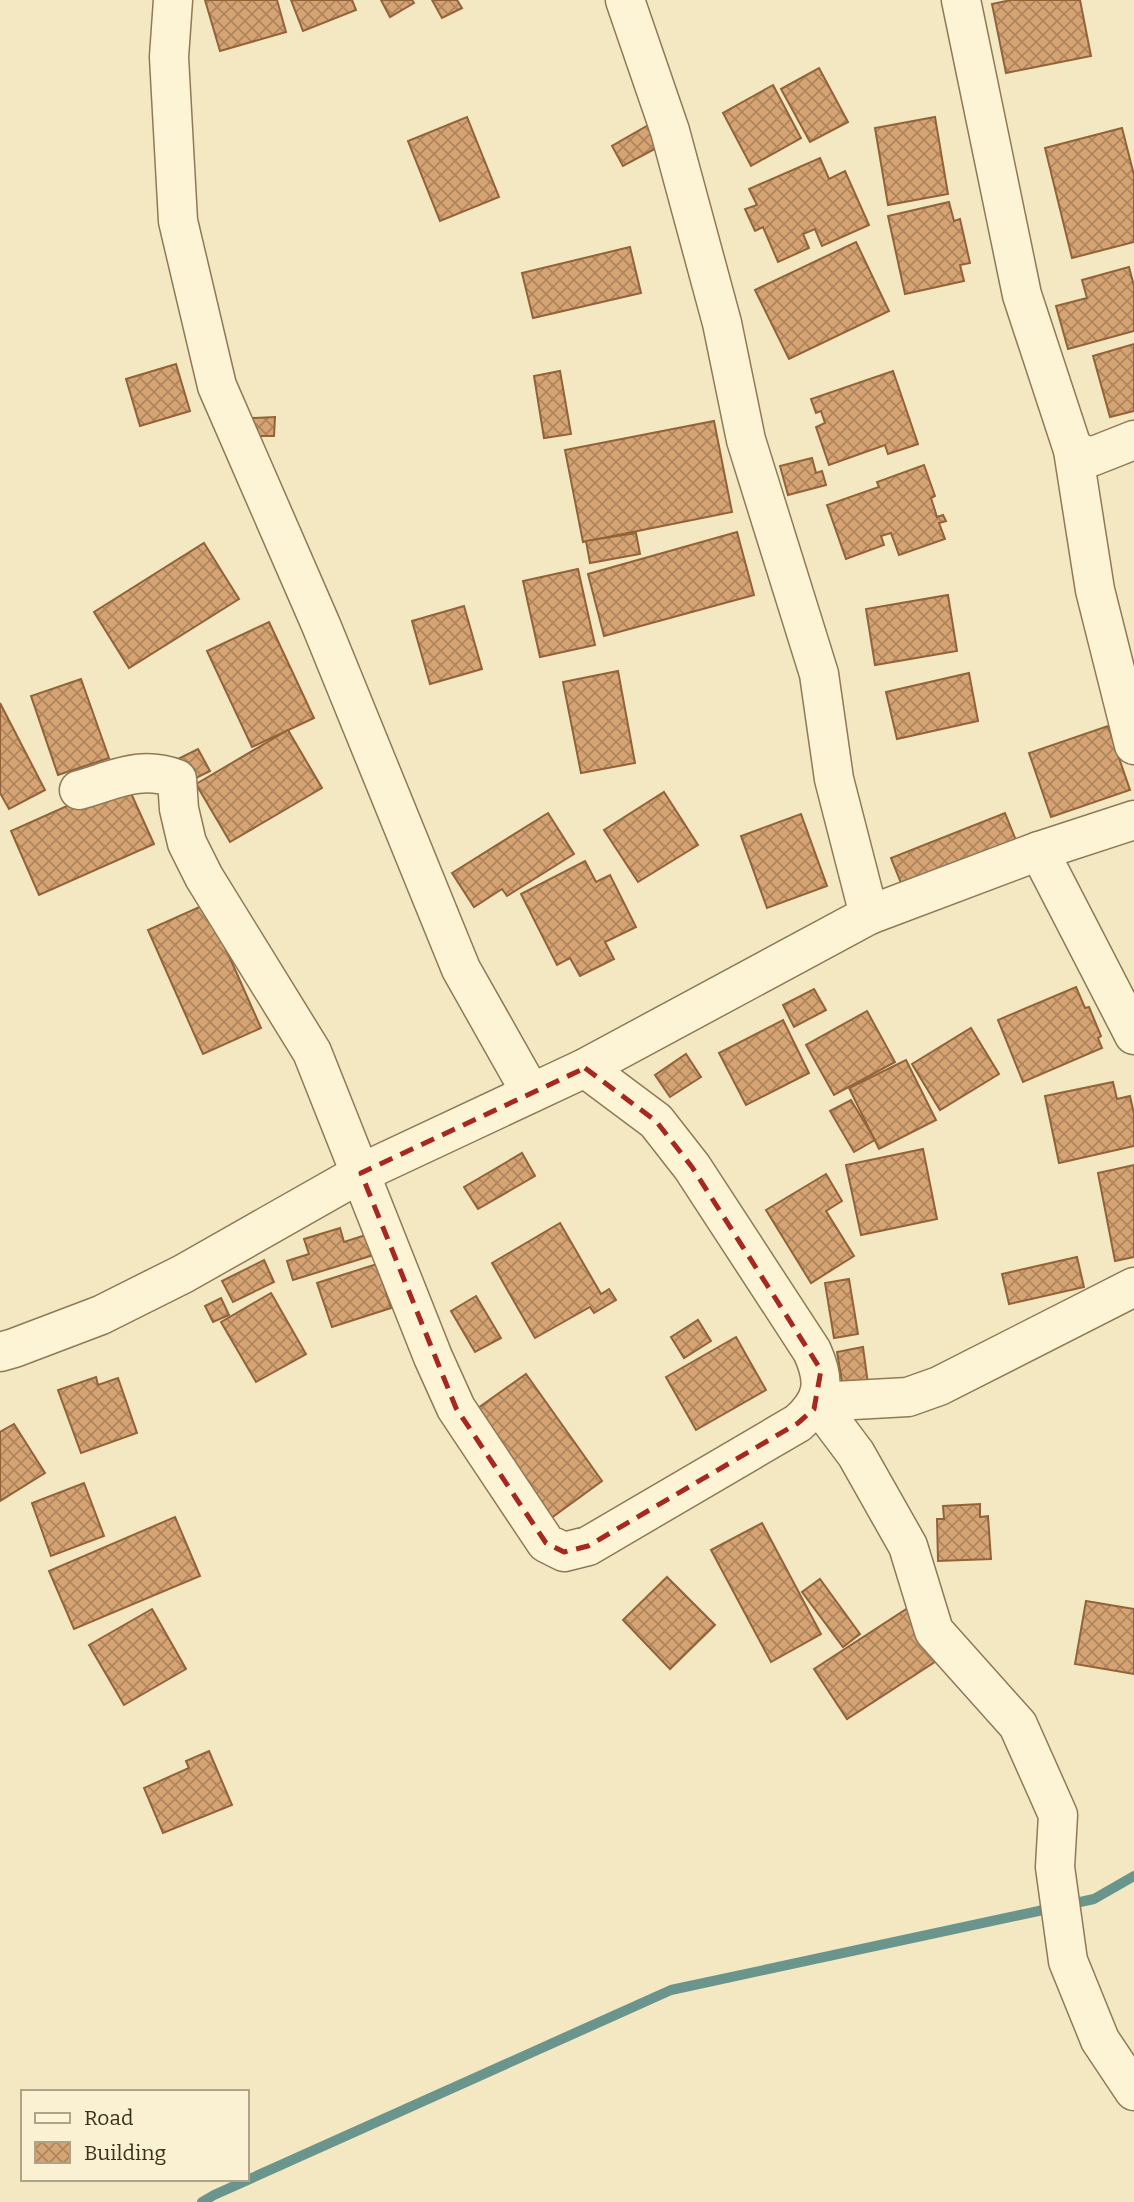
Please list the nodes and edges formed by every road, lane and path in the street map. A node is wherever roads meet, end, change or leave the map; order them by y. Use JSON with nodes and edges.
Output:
{"nodes":[{"id":1,"x":173,"y":0,"type":"edge"},
{"id":2,"x":625,"y":0,"type":"edge"},
{"id":3,"x":961,"y":0,"type":"edge"},
{"id":4,"x":1134,"y":440,"type":"edge"},
{"id":5,"x":1073,"y":450,"type":"junction"},
{"id":6,"x":1134,"y":745,"type":"edge"},
{"id":7,"x":79,"y":790,"type":"dead end"},
{"id":8,"x":1134,"y":820,"type":"edge"},
{"id":9,"x":1039,"y":851,"type":"junction"},
{"id":10,"x":869,"y":915,"type":"junction"},
{"id":11,"x":1134,"y":1035,"type":"edge"},
{"id":12,"x":585,"y":1068,"type":"junction"},
{"id":13,"x":531,"y":1093,"type":"junction"},
{"id":14,"x":361,"y":1173,"type":"junction"},
{"id":15,"x":1134,"y":1287,"type":"edge"},
{"id":16,"x":0,"y":1352,"type":"edge"},
{"id":17,"x":817,"y":1402,"type":"junction"},
{"id":18,"x":1134,"y":2091,"type":"edge"}],
"edges":[{"from":1,"to":13,"type":"street"},
{"from":2,"to":10,"type":"street"},
{"from":3,"to":5,"type":"street"},
{"from":4,"to":5,"type":"street"},
{"from":5,"to":6,"type":"street"},
{"from":7,"to":14,"type":"street"},
{"from":8,"to":9,"type":"street"},
{"from":9,"to":10,"type":"street"},
{"from":9,"to":11,"type":"street"},
{"from":10,"to":12,"type":"street"},
{"from":12,"to":13,"type":"street"},
{"from":12,"to":17,"type":"street"},
{"from":13,"to":14,"type":"street"},
{"from":14,"to":16,"type":"street"},
{"from":14,"to":17,"type":"street"},
{"from":15,"to":17,"type":"street"},
{"from":17,"to":18,"type":"street"}]}
